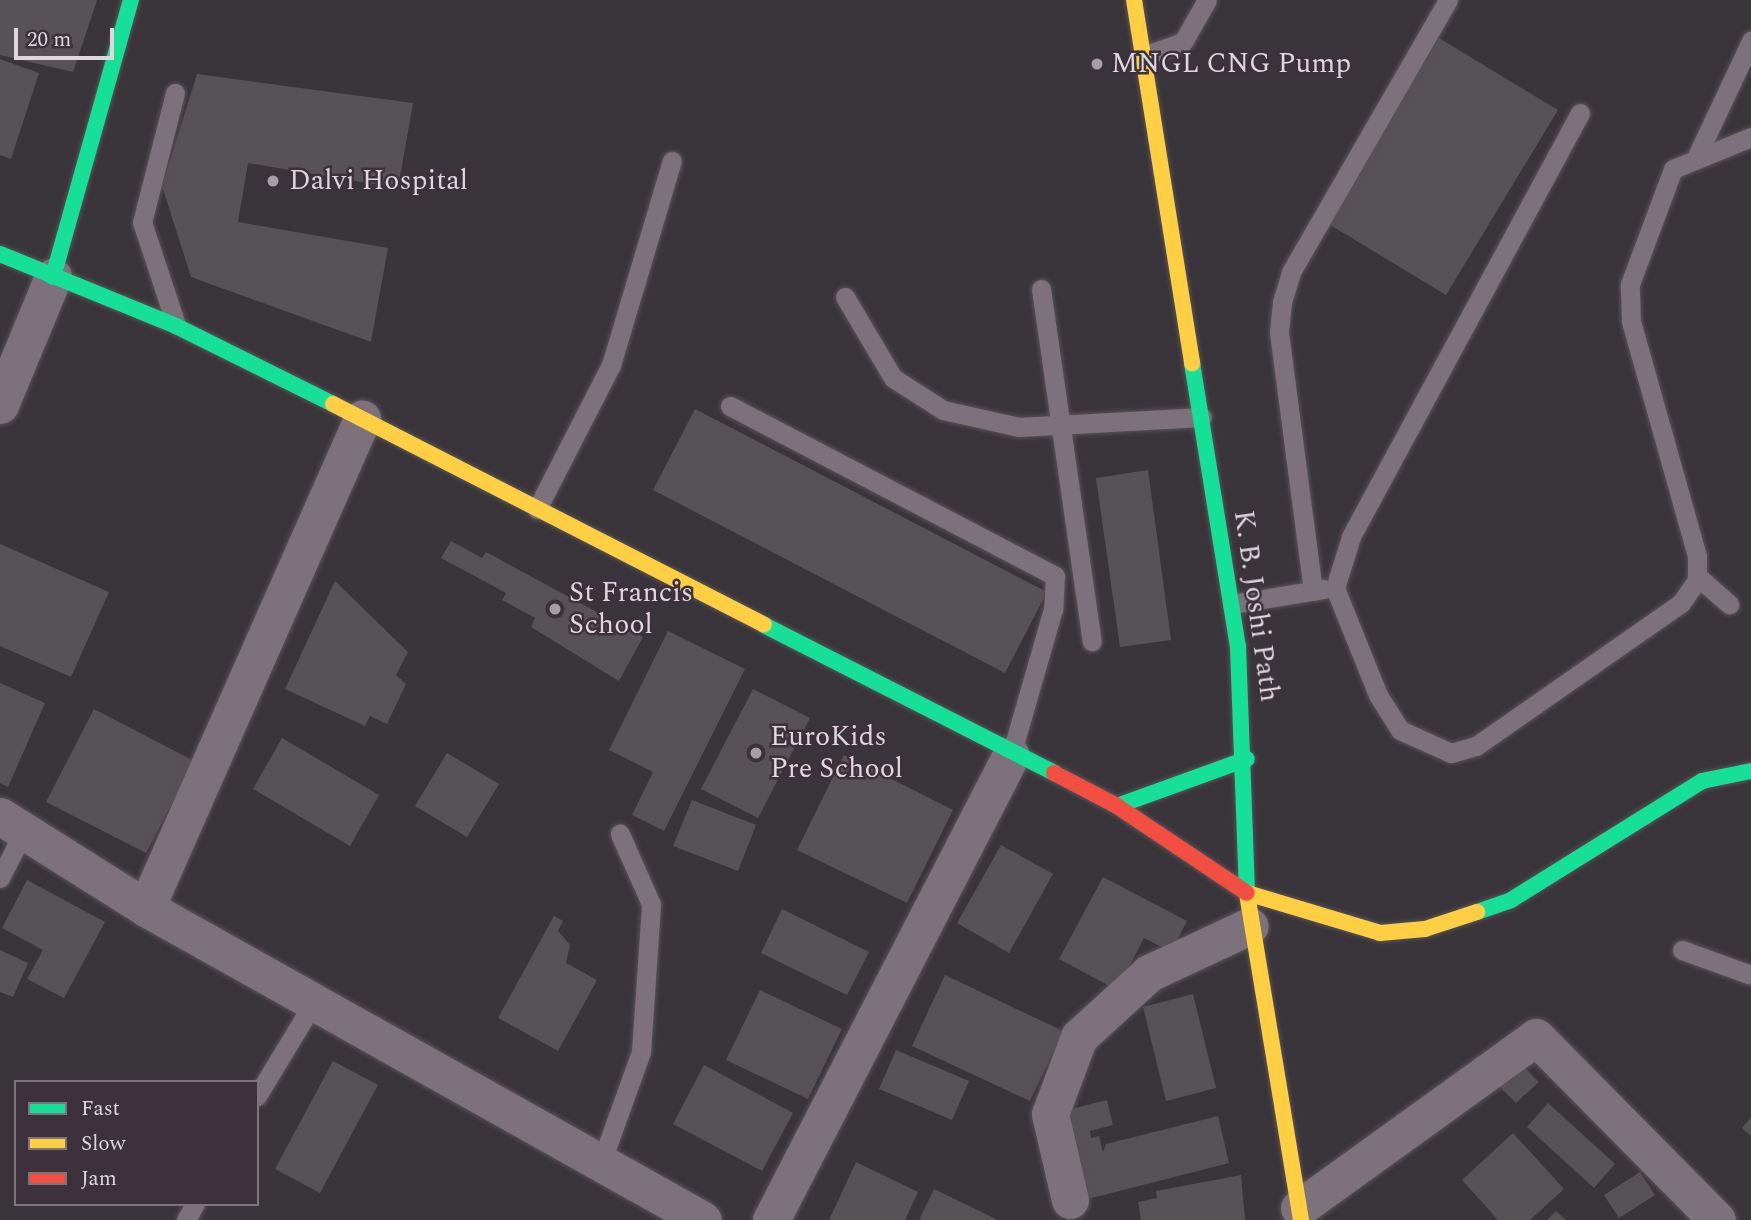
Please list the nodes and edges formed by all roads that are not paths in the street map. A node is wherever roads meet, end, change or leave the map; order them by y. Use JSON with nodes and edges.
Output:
{"nodes":[{"id":1,"x":131,"y":0,"type":"edge"},
{"id":2,"x":1134,"y":0,"type":"edge"},
{"id":3,"x":1207,"y":0,"type":"edge"},
{"id":4,"x":1448,"y":0,"type":"edge"},
{"id":5,"x":1751,"y":41,"type":"edge"},
{"id":6,"x":1143,"y":56,"type":"junction"},
{"id":7,"x":175,"y":93,"type":"dead end"},
{"id":8,"x":1580,"y":113,"type":"dead end"},
{"id":9,"x":1751,"y":137,"type":"edge"},
{"id":10,"x":1695,"y":160,"type":"junction"},
{"id":11,"x":672,"y":162,"type":"dead end"},
{"id":12,"x":0,"y":254,"type":"edge"},
{"id":13,"x":53,"y":277,"type":"junction"},
{"id":14,"x":1041,"y":289,"type":"dead end"},
{"id":15,"x":845,"y":297,"type":"dead end"},
{"id":16,"x":176,"y":326,"type":"junction"},
{"id":17,"x":0,"y":405,"type":"edge"},
{"id":18,"x":730,"y":406,"type":"dead end"},
{"id":19,"x":1202,"y":417,"type":"junction"},
{"id":20,"x":362,"y":419,"type":"junction"},
{"id":21,"x":1058,"y":425,"type":"junction"},
{"id":22,"x":537,"y":509,"type":"junction"},
{"id":23,"x":1697,"y":576,"type":"junction"},
{"id":24,"x":1335,"y":588,"type":"junction"},
{"id":25,"x":1313,"y":591,"type":"junction"},
{"id":26,"x":1231,"y":604,"type":"junction"},
{"id":27,"x":1729,"y":604,"type":"dead end"},
{"id":28,"x":1092,"y":641,"type":"dead end"},
{"id":29,"x":1012,"y":755,"type":"junction"},
{"id":30,"x":1247,"y":759,"type":"junction"},
{"id":31,"x":1751,"y":771,"type":"edge"},
{"id":32,"x":1117,"y":806,"type":"junction"},
{"id":33,"x":12,"y":824,"type":"edge"},
{"id":34,"x":621,"y":834,"type":"dead end"},
{"id":35,"x":0,"y":877,"type":"edge"},
{"id":36,"x":146,"y":908,"type":"junction"},
{"id":37,"x":1249,"y":909,"type":"junction"},
{"id":38,"x":1682,"y":950,"type":"dead end"},
{"id":39,"x":1751,"y":975,"type":"edge"},
{"id":40,"x":314,"y":1002,"type":"junction"},
{"id":41,"x":259,"y":1093,"type":"edge"},
{"id":42,"x":601,"y":1163,"type":"junction"},
{"id":43,"x":1070,"y":1200,"type":"dead end"},
{"id":44,"x":1300,"y":1214,"type":"edge"},
{"id":45,"x":703,"y":1220,"type":"edge"},
{"id":46,"x":771,"y":1220,"type":"edge"},
{"id":47,"x":1717,"y":1220,"type":"edge"}],
"edges":[{"from":1,"to":13,"type":"main road"},
{"from":2,"to":6,"type":"main road","name":"K. B. Joshi Path"},
{"from":3,"to":6,"type":"lane"},
{"from":4,"to":25,"type":"lane"},
{"from":5,"to":10,"type":"lane"},
{"from":6,"to":19,"type":"main road","name":"K. B. Joshi Path"},
{"from":7,"to":16,"type":"lane"},
{"from":8,"to":24,"type":"lane"},
{"from":9,"to":10,"type":"lane"},
{"from":10,"to":23,"type":"lane"},
{"from":11,"to":22,"type":"lane"},
{"from":12,"to":13,"type":"main road"},
{"from":13,"to":16,"type":"main road"},
{"from":13,"to":17,"type":"street"},
{"from":14,"to":21,"type":"lane"},
{"from":15,"to":21,"type":"lane"},
{"from":16,"to":20,"type":"main road"},
{"from":18,"to":29,"type":"lane"},
{"from":19,"to":21,"type":"lane"},
{"from":19,"to":26,"type":"main road","name":"K. B. Joshi Path"},
{"from":20,"to":22,"type":"main road"},
{"from":20,"to":36,"type":"street"},
{"from":21,"to":28,"type":"lane"},
{"from":22,"to":29,"type":"main road"},
{"from":23,"to":24,"type":"lane"},
{"from":23,"to":27,"type":"lane"},
{"from":24,"to":25,"type":"lane"},
{"from":25,"to":26,"type":"lane"},
{"from":26,"to":30,"type":"main road","name":"K. B. Joshi Path"},
{"from":29,"to":32,"type":"main road"},
{"from":29,"to":46,"type":"street"},
{"from":30,"to":32,"type":"main road"},
{"from":30,"to":37,"type":"main road","name":"K. B. Joshi Path"},
{"from":31,"to":37,"type":"main road"},
{"from":32,"to":37,"type":"main road"},
{"from":33,"to":35,"type":"lane"},
{"from":33,"to":36,"type":"street"},
{"from":34,"to":42,"type":"lane"},
{"from":36,"to":40,"type":"street"},
{"from":37,"to":43,"type":"street"},
{"from":37,"to":44,"type":"main road","name":"K. B. Joshi Path"},
{"from":38,"to":39,"type":"lane"},
{"from":40,"to":41,"type":"lane"},
{"from":40,"to":42,"type":"street"},
{"from":42,"to":45,"type":"street"},
{"from":44,"to":47,"type":"street"}]}
